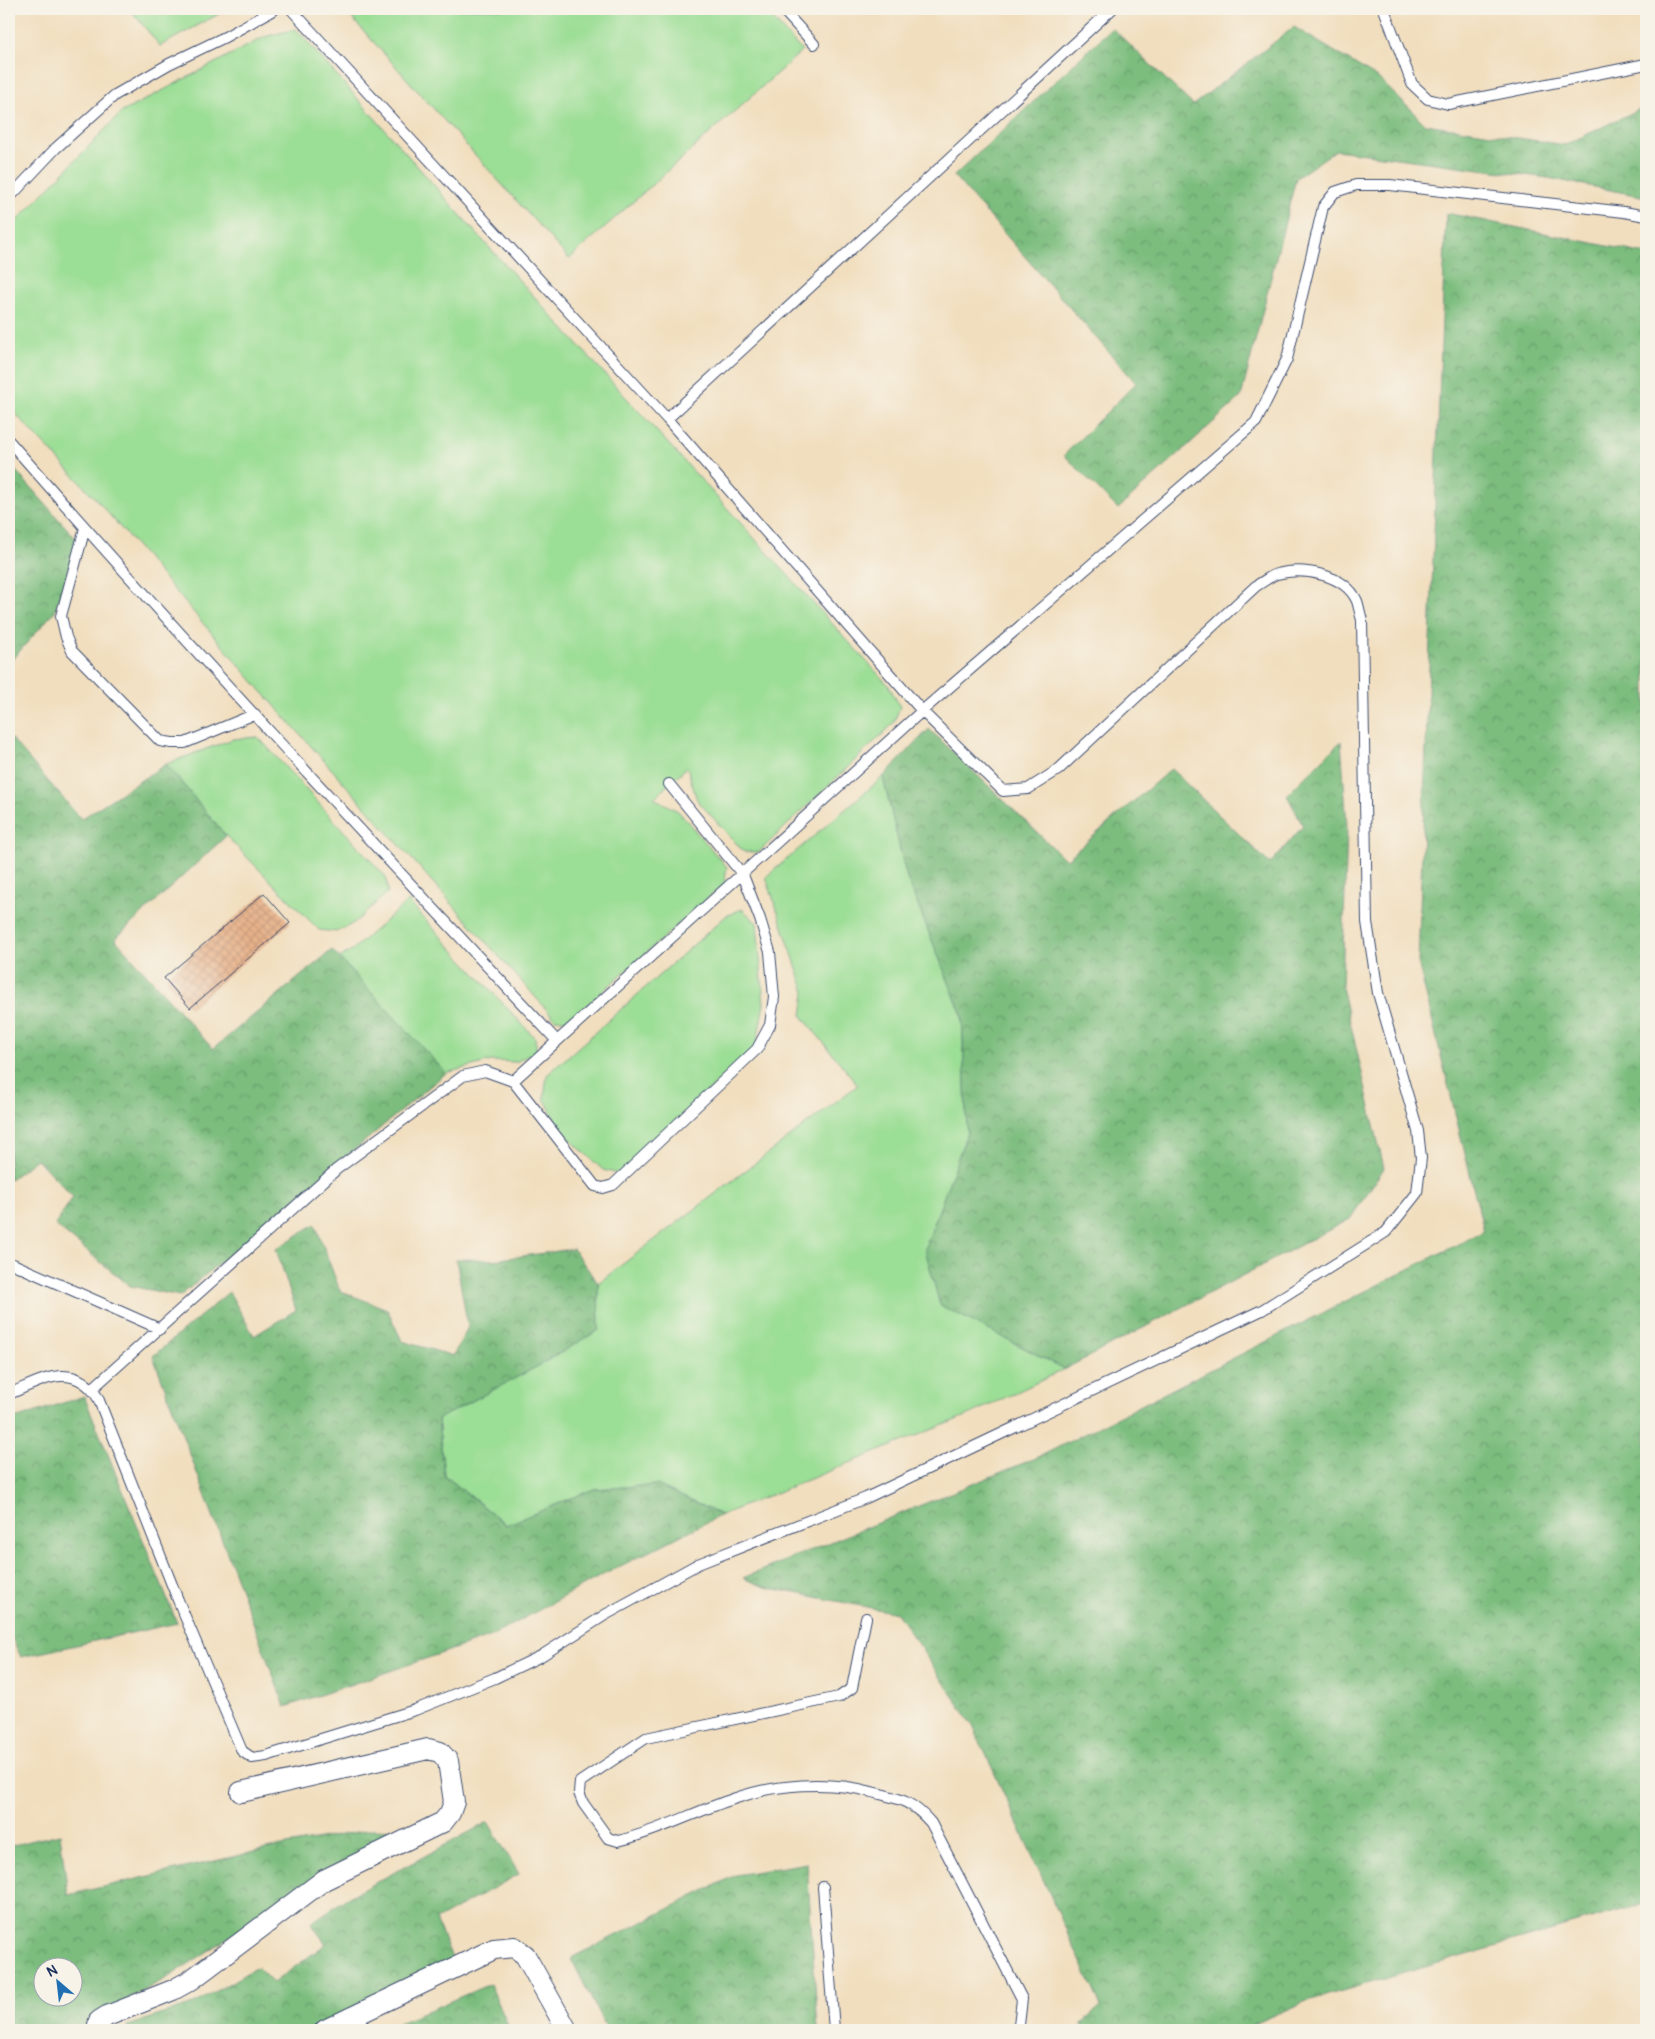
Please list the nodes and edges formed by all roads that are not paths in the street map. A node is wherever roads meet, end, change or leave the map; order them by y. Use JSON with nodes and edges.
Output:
{"nodes":[{"id":1,"x":274,"y":9,"type":"edge"},
{"id":2,"x":291,"y":9,"type":"edge"},
{"id":3,"x":782,"y":9,"type":"edge"},
{"id":4,"x":1112,"y":9,"type":"edge"},
{"id":5,"x":1384,"y":9,"type":"edge"},
{"id":6,"x":814,"y":44,"type":"dead end"},
{"id":7,"x":1646,"y":64,"type":"edge"},
{"id":8,"x":9,"y":198,"type":"edge"},
{"id":9,"x":1646,"y":216,"type":"edge"},
{"id":10,"x":667,"y":419,"type":"junction"},
{"id":11,"x":9,"y":441,"type":"edge"},
{"id":12,"x":85,"y":528,"type":"junction"},
{"id":13,"x":922,"y":711,"type":"junction"},
{"id":14,"x":255,"y":714,"type":"junction"},
{"id":15,"x":669,"y":784,"type":"dead end"},
{"id":16,"x":743,"y":875,"type":"junction"},
{"id":17,"x":557,"y":1042,"type":"junction"},
{"id":18,"x":513,"y":1081,"type":"junction"},
{"id":19,"x":12,"y":1264,"type":"dead end"},
{"id":20,"x":160,"y":1329,"type":"junction"},
{"id":21,"x":92,"y":1390,"type":"junction"},
{"id":22,"x":9,"y":1394,"type":"edge"},
{"id":23,"x":866,"y":1618,"type":"dead end"},
{"id":24,"x":241,"y":1792,"type":"dead end"},
{"id":25,"x":823,"y":1886,"type":"dead end"},
{"id":26,"x":100,"y":2030,"type":"edge"},
{"id":27,"x":325,"y":2030,"type":"edge"},
{"id":28,"x":567,"y":2030,"type":"edge"},
{"id":29,"x":834,"y":2030,"type":"edge"},
{"id":30,"x":1016,"y":2030,"type":"edge"}],
"edges":[{"from":1,"to":8,"type":"lane"},
{"from":2,"to":10,"type":"lane"},
{"from":3,"to":6,"type":"lane"},
{"from":4,"to":10,"type":"lane"},
{"from":5,"to":7,"type":"lane"},
{"from":9,"to":13,"type":"lane"},
{"from":10,"to":13,"type":"lane"},
{"from":11,"to":12,"type":"lane"},
{"from":12,"to":14,"type":"lane"},
{"from":12,"to":14,"type":"lane"},
{"from":13,"to":16,"type":"lane"},
{"from":13,"to":21,"type":"lane"},
{"from":14,"to":17,"type":"lane"},
{"from":15,"to":16,"type":"lane"},
{"from":16,"to":17,"type":"lane"},
{"from":16,"to":18,"type":"lane"},
{"from":17,"to":18,"type":"lane"},
{"from":18,"to":20,"type":"lane"},
{"from":19,"to":20,"type":"lane"},
{"from":20,"to":21,"type":"lane"},
{"from":21,"to":22,"type":"lane"},
{"from":23,"to":30,"type":"lane"},
{"from":24,"to":26,"type":"street"},
{"from":25,"to":29,"type":"lane"},
{"from":27,"to":28,"type":"street"}]}
